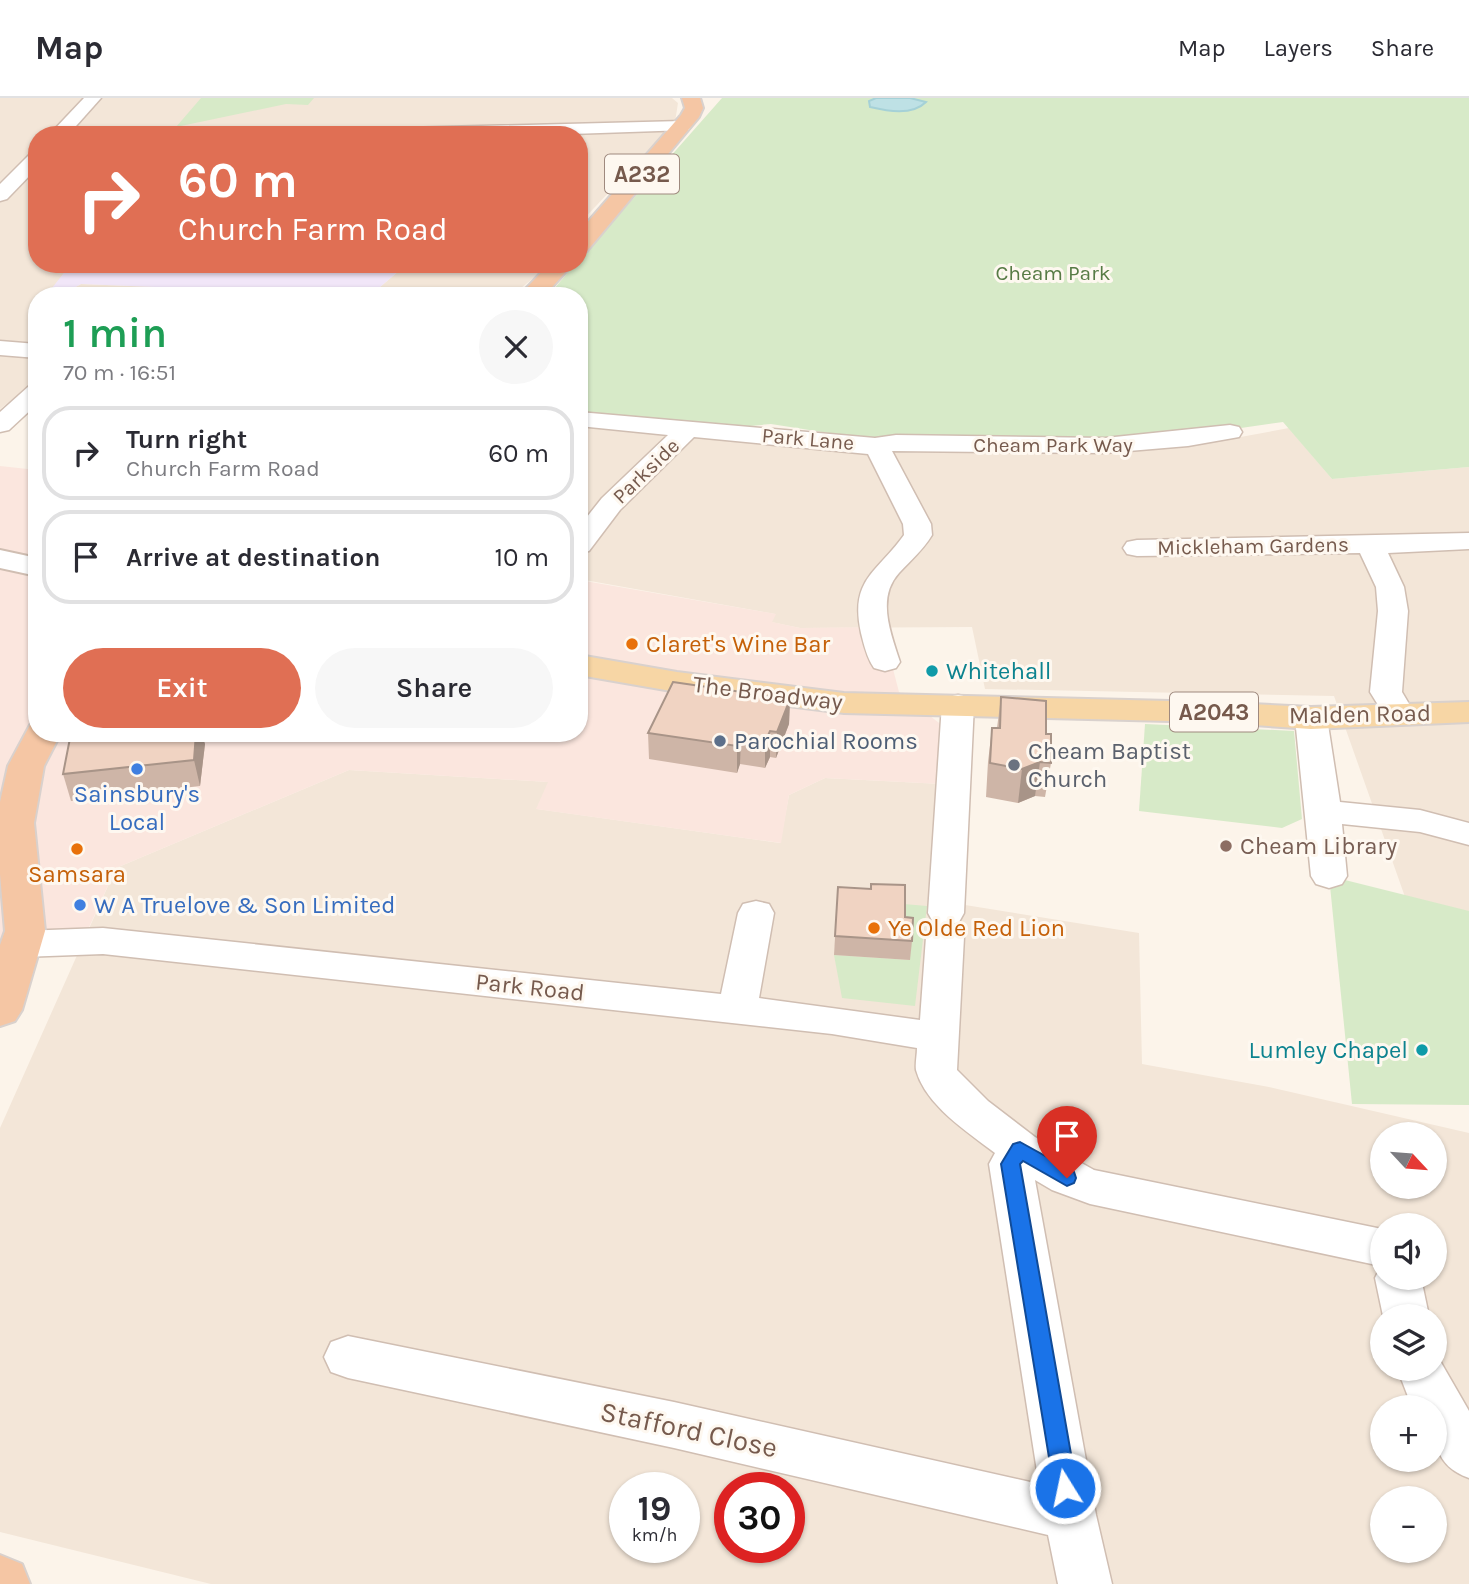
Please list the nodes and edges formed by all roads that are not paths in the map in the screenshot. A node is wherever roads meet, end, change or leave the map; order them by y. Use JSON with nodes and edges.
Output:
{"nodes":[{"id":1,"x":93,"y":98,"type":"edge"},
{"id":2,"x":691,"y":98,"type":"edge"},
{"id":3,"x":67,"y":126,"type":"edge"},
{"id":4,"x":682,"y":126,"type":"junction"},
{"id":5,"x":588,"y":128,"type":"edge"},
{"id":6,"x":28,"y":166,"type":"edge"},
{"id":7,"x":28,"y":184,"type":"edge"},
{"id":8,"x":6,"y":189,"type":"edge"},
{"id":9,"x":588,"y":236,"type":"edge"},
{"id":10,"x":553,"y":273,"type":"edge"},
{"id":11,"x":540,"y":287,"type":"edge"},
{"id":12,"x":0,"y":348,"type":"edge"},
{"id":13,"x":28,"y":350,"type":"edge"},
{"id":14,"x":28,"y":399,"type":"edge"},
{"id":15,"x":588,"y":420,"type":"edge"},
{"id":16,"x":0,"y":425,"type":"edge"},
{"id":17,"x":687,"y":430,"type":"junction"},
{"id":18,"x":1230,"y":432,"type":"dead end"},
{"id":19,"x":874,"y":446,"type":"junction"},
{"id":20,"x":588,"y":533,"type":"edge"},
{"id":21,"x":1469,"y":541,"type":"edge"},
{"id":22,"x":1370,"y":545,"type":"junction"},
{"id":23,"x":1137,"y":548,"type":"dead end"},
{"id":24,"x":0,"y":559,"type":"edge"},
{"id":25,"x":28,"y":565,"type":"edge"},
{"id":26,"x":885,"y":662,"type":"dead end"},
{"id":27,"x":588,"y":667,"type":"edge"},
{"id":28,"x":958,"y":705,"type":"junction"},
{"id":29,"x":1469,"y":712,"type":"edge"},
{"id":30,"x":1399,"y":714,"type":"junction"},
{"id":31,"x":1311,"y":718,"type":"junction"},
{"id":32,"x":38,"y":742,"type":"edge"},
{"id":33,"x":1324,"y":811,"type":"junction"},
{"id":34,"x":1469,"y":834,"type":"edge"},
{"id":35,"x":1329,"y":876,"type":"dead end"},
{"id":36,"x":756,"y":913,"type":"dead end"},
{"id":37,"x":12,"y":960,"type":"edge"},
{"id":38,"x":0,"y":1010,"type":"edge"},
{"id":39,"x":737,"y":1010,"type":"junction"},
{"id":40,"x":937,"y":1037,"type":"junction"},
{"id":41,"x":1020,"y":1149,"type":"junction"},
{"id":42,"x":1370,"y":1245,"type":"edge"},
{"id":43,"x":348,"y":1357,"type":"dead end"},
{"id":44,"x":1426,"y":1381,"type":"edge"},
{"id":45,"x":1469,"y":1455,"type":"edge"},
{"id":46,"x":1070,"y":1515,"type":"junction"},
{"id":47,"x":1085,"y":1584,"type":"edge"}],
"edges":[{"from":1,"to":3,"type":"street"},
{"from":2,"to":4,"type":"highway","number":"A232"},
{"from":4,"to":5,"type":"street"},
{"from":4,"to":9,"type":"highway","number":"A232"},
{"from":6,"to":8,"type":"street"},
{"from":7,"to":8,"type":"street"},
{"from":10,"to":11,"type":"highway"},
{"from":12,"to":13,"type":"street"},
{"from":14,"to":16,"type":"street"},
{"from":15,"to":17,"type":"street","name":"Park Lane"},
{"from":17,"to":19,"type":"street","name":"Park Lane"},
{"from":17,"to":20,"type":"street","name":"Parkside"},
{"from":18,"to":19,"type":"street","name":"Cheam Park Way"},
{"from":19,"to":26,"type":"street","name":"Park Lane"},
{"from":21,"to":22,"type":"street","name":"Mickleham Gardens"},
{"from":22,"to":23,"type":"street","name":"Mickleham Gardens"},
{"from":22,"to":30,"type":"street","name":"Mickleham Gardens"},
{"from":24,"to":25,"type":"street"},
{"from":27,"to":28,"type":"main road","name":"The Broadway","number":"A2043"},
{"from":28,"to":31,"type":"main road","name":"Malden Road","number":"A2043"},
{"from":28,"to":40,"type":"street"},
{"from":29,"to":30,"type":"main road","name":"Malden Road","number":"A2043"},
{"from":30,"to":31,"type":"main road","name":"Malden Road","number":"A2043"},
{"from":31,"to":33,"type":"street"},
{"from":32,"to":37,"type":"highway"},
{"from":33,"to":34,"type":"street"},
{"from":33,"to":35,"type":"street"},
{"from":36,"to":39,"type":"street"},
{"from":37,"to":38,"type":"highway"},
{"from":37,"to":39,"type":"street","name":"Park Road"},
{"from":39,"to":40,"type":"street","name":"Park Road"},
{"from":40,"to":41,"type":"street"},
{"from":41,"to":42,"type":"street"},
{"from":41,"to":46,"type":"street"},
{"from":43,"to":46,"type":"street","name":"Stafford Close"},
{"from":44,"to":45,"type":"street"},
{"from":46,"to":47,"type":"street"}]}
